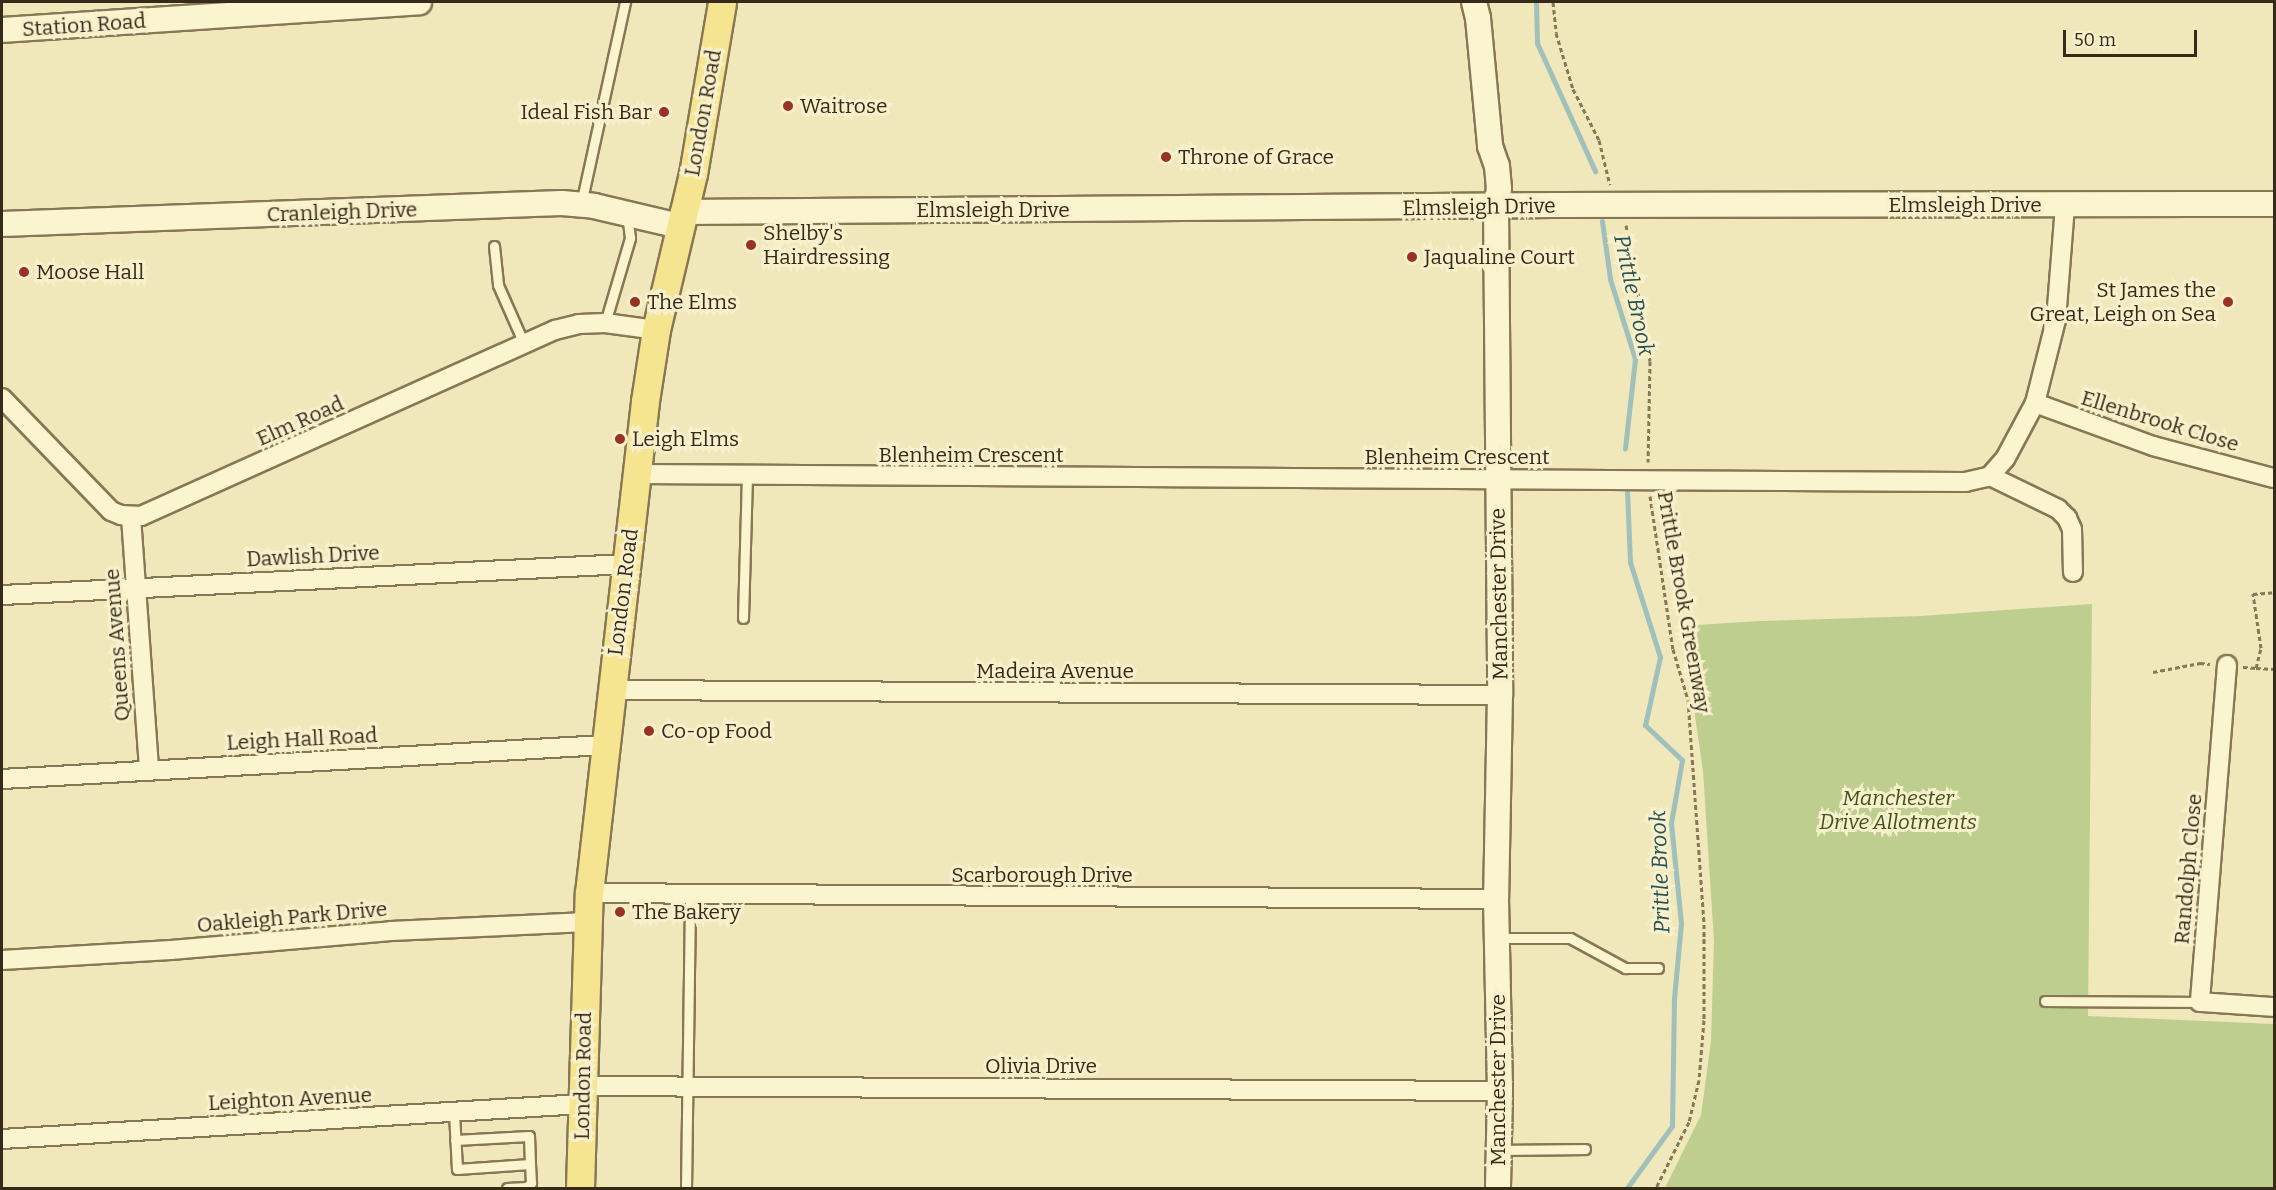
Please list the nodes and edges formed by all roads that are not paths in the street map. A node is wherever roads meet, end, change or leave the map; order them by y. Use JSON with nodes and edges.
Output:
{"nodes":[{"id":1,"x":419,"y":2,"type":"edge"},
{"id":2,"x":625,"y":2,"type":"edge"},
{"id":3,"x":722,"y":2,"type":"edge"},
{"id":4,"x":1474,"y":2,"type":"edge"},
{"id":5,"x":2,"y":30,"type":"edge"},
{"id":6,"x":2274,"y":204,"type":"edge"},
{"id":7,"x":581,"y":205,"type":"junction"},
{"id":8,"x":2065,"y":205,"type":"junction"},
{"id":9,"x":1496,"y":207,"type":"junction"},
{"id":10,"x":627,"y":213,"type":"junction"},
{"id":11,"x":681,"y":219,"type":"junction"},
{"id":12,"x":2,"y":224,"type":"edge"},
{"id":13,"x":494,"y":246,"type":"dead end"},
{"id":14,"x":605,"y":323,"type":"junction"},
{"id":15,"x":656,"y":330,"type":"junction"},
{"id":16,"x":524,"y":344,"type":"junction"},
{"id":17,"x":2,"y":398,"type":"edge"},
{"id":18,"x":2035,"y":403,"type":"junction"},
{"id":19,"x":9,"y":416,"type":"edge"},
{"id":20,"x":637,"y":474,"type":"junction"},
{"id":21,"x":747,"y":476,"type":"junction"},
{"id":22,"x":1990,"y":476,"type":"junction"},
{"id":23,"x":2273,"y":478,"type":"dead end"},
{"id":24,"x":1497,"y":479,"type":"junction"},
{"id":25,"x":131,"y":517,"type":"junction"},
{"id":26,"x":627,"y":564,"type":"junction"},
{"id":27,"x":2073,"y":572,"type":"dead end"},
{"id":28,"x":136,"y":587,"type":"junction"},
{"id":29,"x":2,"y":595,"type":"edge"},
{"id":30,"x":743,"y":618,"type":"dead end"},
{"id":31,"x":2227,"y":665,"type":"road end"},
{"id":32,"x":611,"y":690,"type":"junction"},
{"id":33,"x":1500,"y":695,"type":"junction"},
{"id":34,"x":604,"y":745,"type":"junction"},
{"id":35,"x":149,"y":770,"type":"junction"},
{"id":36,"x":2,"y":779,"type":"edge"},
{"id":37,"x":589,"y":894,"type":"junction"},
{"id":38,"x":690,"y":894,"type":"junction"},
{"id":39,"x":1496,"y":899,"type":"junction"},
{"id":40,"x":587,"y":922,"type":"junction"},
{"id":41,"x":1498,"y":938,"type":"junction"},
{"id":42,"x":2,"y":960,"type":"edge"},
{"id":43,"x":1658,"y":968,"type":"dead end"},
{"id":44,"x":2045,"y":1001,"type":"dead end"},
{"id":45,"x":2200,"y":1002,"type":"junction"},
{"id":46,"x":2274,"y":1007,"type":"edge"},
{"id":47,"x":687,"y":1087,"type":"junction"},
{"id":48,"x":1500,"y":1091,"type":"junction"},
{"id":49,"x":582,"y":1095,"type":"junction"},
{"id":50,"x":454,"y":1112,"type":"junction"},
{"id":51,"x":2,"y":1139,"type":"edge"},
{"id":52,"x":455,"y":1140,"type":"junction"},
{"id":53,"x":1586,"y":1149,"type":"dead end"},
{"id":54,"x":1498,"y":1150,"type":"junction"},
{"id":55,"x":530,"y":1164,"type":"junction"},
{"id":56,"x":507,"y":1188,"type":"edge"},
{"id":57,"x":580,"y":1188,"type":"edge"},
{"id":58,"x":686,"y":1188,"type":"edge"},
{"id":59,"x":1498,"y":1188,"type":"edge"}],
"edges":[{"from":1,"to":5,"type":"street","name":"Station Road"},
{"from":2,"to":7,"type":"lane"},
{"from":3,"to":11,"type":"main road","name":"London Road"},
{"from":4,"to":9,"type":"street","name":"Manchester Drive"},
{"from":6,"to":8,"type":"street","name":"Elmsleigh Drive"},
{"from":7,"to":10,"type":"street","name":"Cranleigh Drive"},
{"from":7,"to":12,"type":"street","name":"Cranleigh Drive"},
{"from":8,"to":9,"type":"street","name":"Elmsleigh Drive"},
{"from":8,"to":18,"type":"street"},
{"from":9,"to":11,"type":"street","name":"Elmsleigh Drive"},
{"from":9,"to":24,"type":"street","name":"Manchester Drive"},
{"from":10,"to":11,"type":"street","name":"Cranleigh Drive"},
{"from":10,"to":14,"type":"lane"},
{"from":11,"to":15,"type":"main road","name":"London Road"},
{"from":13,"to":16,"type":"lane"},
{"from":14,"to":15,"type":"street","name":"Elm Road"},
{"from":14,"to":16,"type":"street","name":"Elm Road"},
{"from":15,"to":20,"type":"main road","name":"London Road"},
{"from":16,"to":25,"type":"street","name":"Elm Road"},
{"from":17,"to":19,"type":"street"},
{"from":18,"to":22,"type":"street"},
{"from":18,"to":23,"type":"street","name":"Ellenbrook Close"},
{"from":19,"to":25,"type":"street"},
{"from":20,"to":21,"type":"street","name":"Blenheim Crescent"},
{"from":20,"to":26,"type":"main road","name":"London Road"},
{"from":21,"to":24,"type":"street","name":"Blenheim Crescent"},
{"from":21,"to":30,"type":"lane"},
{"from":22,"to":24,"type":"street","name":"Blenheim Crescent"},
{"from":22,"to":27,"type":"street"},
{"from":24,"to":33,"type":"street","name":"Manchester Drive"},
{"from":25,"to":28,"type":"street","name":"Queens Avenue"},
{"from":26,"to":28,"type":"street","name":"Dawlish Drive"},
{"from":26,"to":32,"type":"main road","name":"London Road"},
{"from":28,"to":29,"type":"street","name":"Dawlish Drive"},
{"from":28,"to":35,"type":"street","name":"Queens Avenue"},
{"from":31,"to":45,"type":"street","name":"Randolph Close"},
{"from":32,"to":33,"type":"street","name":"Madeira Avenue"},
{"from":32,"to":34,"type":"main road","name":"London Road"},
{"from":33,"to":39,"type":"street","name":"Manchester Drive"},
{"from":34,"to":35,"type":"street","name":"Leigh Hall Road"},
{"from":34,"to":37,"type":"main road","name":"London Road"},
{"from":35,"to":36,"type":"street","name":"Leigh Hall Road"},
{"from":37,"to":38,"type":"street","name":"Scarborough Drive"},
{"from":37,"to":40,"type":"main road","name":"London Road"},
{"from":38,"to":39,"type":"street","name":"Scarborough Drive"},
{"from":38,"to":47,"type":"lane"},
{"from":39,"to":41,"type":"street","name":"Manchester Drive"},
{"from":40,"to":42,"type":"street","name":"Oakleigh Park Drive"},
{"from":40,"to":49,"type":"main road","name":"London Road"},
{"from":41,"to":43,"type":"lane"},
{"from":41,"to":48,"type":"street","name":"Manchester Drive"},
{"from":44,"to":45,"type":"lane"},
{"from":45,"to":46,"type":"street"},
{"from":47,"to":48,"type":"street","name":"Olivia Drive"},
{"from":47,"to":49,"type":"street","name":"Olivia Drive"},
{"from":47,"to":58,"type":"lane"},
{"from":48,"to":54,"type":"street","name":"Manchester Drive"},
{"from":49,"to":50,"type":"street","name":"Leighton Avenue"},
{"from":49,"to":57,"type":"main road","name":"London Road"},
{"from":50,"to":51,"type":"street","name":"Leighton Avenue"},
{"from":50,"to":52,"type":"lane"},
{"from":52,"to":55,"type":"lane"},
{"from":52,"to":55,"type":"lane"},
{"from":53,"to":54,"type":"lane"},
{"from":54,"to":59,"type":"street","name":"Manchester Drive"},
{"from":55,"to":56,"type":"lane"}]}
